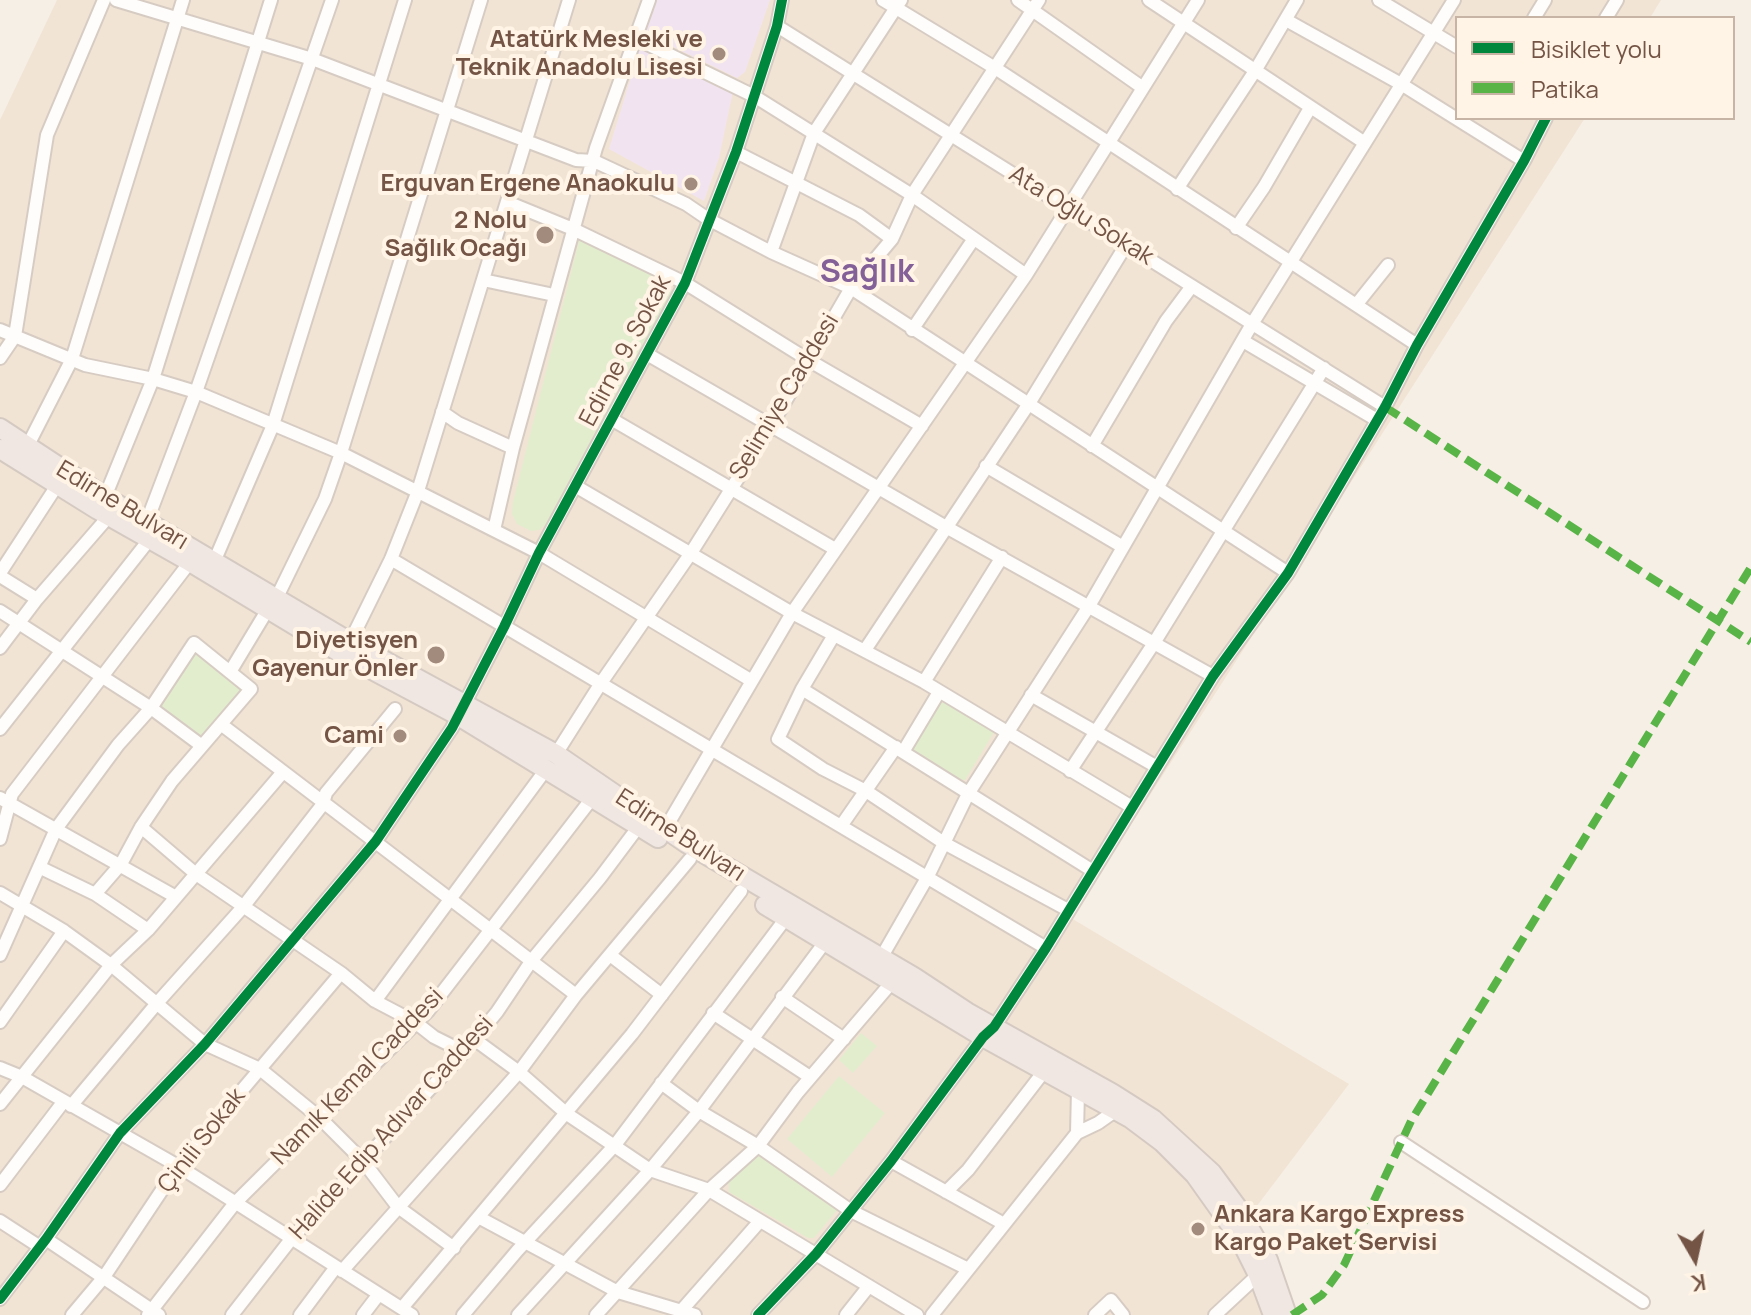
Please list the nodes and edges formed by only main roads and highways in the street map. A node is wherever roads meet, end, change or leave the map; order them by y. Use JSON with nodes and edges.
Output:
{"nodes":[{"id":1,"x":0,"y":428,"type":"edge"},
{"id":2,"x":2,"y":457,"type":"edge"},
{"id":3,"x":148,"y":530,"type":"junction"},
{"id":4,"x":272,"y":603,"type":"junction"},
{"id":5,"x":460,"y":708,"type":"junction"},
{"id":6,"x":552,"y":761,"type":"junction"},
{"id":7,"x":988,"y":1032,"type":"junction"},
{"id":8,"x":1273,"y":1315,"type":"edge"},
{"id":9,"x":1287,"y":1315,"type":"edge"}],
"edges":[{"from":1,"to":3,"type":"highway","name":"Edirne Bulvarı"},
{"from":2,"to":3,"type":"highway","name":"Edirne Bulvarı"},
{"from":3,"to":4,"type":"highway","name":"Edirne Bulvarı"},
{"from":3,"to":4,"type":"highway","name":"Edirne Bulvarı"},
{"from":4,"to":5,"type":"highway","name":"Edirne Bulvarı"},
{"from":4,"to":5,"type":"highway","name":"Edirne Bulvarı"},
{"from":5,"to":6,"type":"highway","name":"Edirne Bulvarı"},
{"from":6,"to":7,"type":"highway","name":"Edirne Bulvarı"},
{"from":6,"to":7,"type":"highway","name":"Edirne Bulvarı"},
{"from":7,"to":8,"type":"highway","name":"Edirne Bulvarı"},
{"from":7,"to":9,"type":"highway","name":"Edirne Bulvarı"}]}
